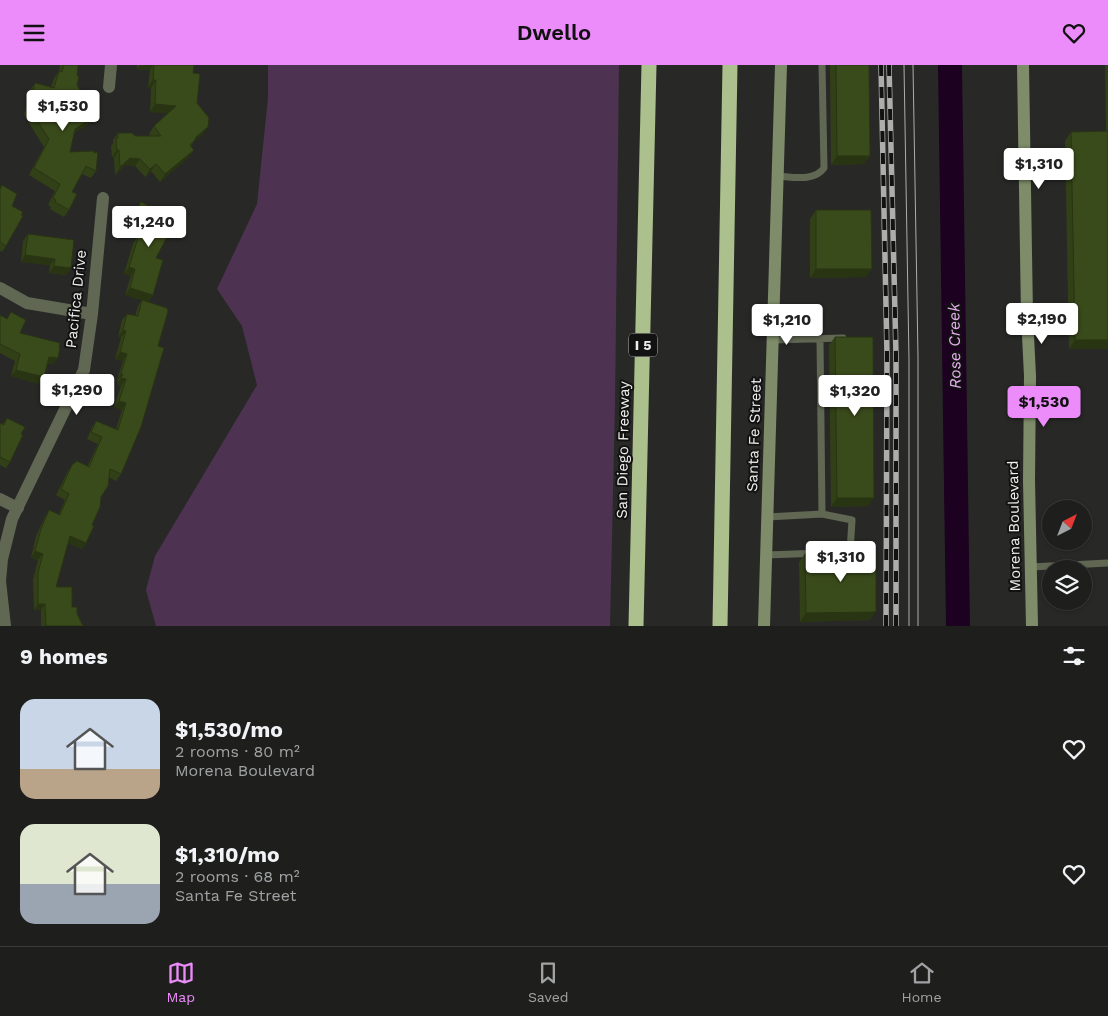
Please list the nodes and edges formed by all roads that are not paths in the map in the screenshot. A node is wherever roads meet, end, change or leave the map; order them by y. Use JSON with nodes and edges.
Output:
{"nodes":[{"id":1,"x":111,"y":65,"type":"edge"},
{"id":2,"x":649,"y":65,"type":"edge"},
{"id":3,"x":730,"y":65,"type":"edge"},
{"id":4,"x":782,"y":65,"type":"edge"},
{"id":5,"x":822,"y":65,"type":"edge"},
{"id":6,"x":1023,"y":65,"type":"edge"},
{"id":7,"x":109,"y":87,"type":"dead end"},
{"id":8,"x":778,"y":176,"type":"junction"},
{"id":9,"x":103,"y":198,"type":"dead end"},
{"id":10,"x":0,"y":288,"type":"edge"},
{"id":11,"x":92,"y":314,"type":"junction"},
{"id":12,"x":848,"y":338,"type":"edge"},
{"id":13,"x":820,"y":339,"type":"junction"},
{"id":14,"x":773,"y":340,"type":"junction"},
{"id":15,"x":0,"y":499,"type":"edge"},
{"id":16,"x":18,"y":508,"type":"junction"},
{"id":17,"x":822,"y":514,"type":"junction"},
{"id":18,"x":767,"y":517,"type":"junction"},
{"id":19,"x":766,"y":555,"type":"junction"},
{"id":20,"x":1108,"y":563,"type":"edge"},
{"id":21,"x":1030,"y":567,"type":"junction"},
{"id":22,"x":5,"y":626,"type":"edge"},
{"id":23,"x":636,"y":626,"type":"edge"},
{"id":24,"x":720,"y":626,"type":"edge"},
{"id":25,"x":764,"y":626,"type":"edge"},
{"id":26,"x":1032,"y":626,"type":"edge"}],
"edges":[{"from":1,"to":7,"type":"street"},
{"from":2,"to":23,"type":"highway","name":"San Diego Freeway","number":"I 5"},
{"from":3,"to":24,"type":"highway"},
{"from":4,"to":8,"type":"street","name":"Santa Fe Street"},
{"from":5,"to":8,"type":"lane"},
{"from":6,"to":21,"type":"street","name":"Morena Boulevard"},
{"from":8,"to":14,"type":"street","name":"Santa Fe Street"},
{"from":9,"to":11,"type":"street","name":"Pacifica Drive"},
{"from":10,"to":11,"type":"street"},
{"from":11,"to":16,"type":"street","name":"Pacifica Drive"},
{"from":12,"to":13,"type":"lane"},
{"from":13,"to":14,"type":"lane"},
{"from":13,"to":17,"type":"lane"},
{"from":14,"to":18,"type":"street","name":"Santa Fe Street"},
{"from":15,"to":16,"type":"street"},
{"from":16,"to":22,"type":"street","name":"Pacifica Drive"},
{"from":17,"to":18,"type":"lane"},
{"from":17,"to":19,"type":"lane"},
{"from":18,"to":19,"type":"street","name":"Santa Fe Street"},
{"from":19,"to":25,"type":"street","name":"Santa Fe Street"},
{"from":20,"to":21,"type":"lane"},
{"from":21,"to":26,"type":"street","name":"Morena Boulevard"}]}
